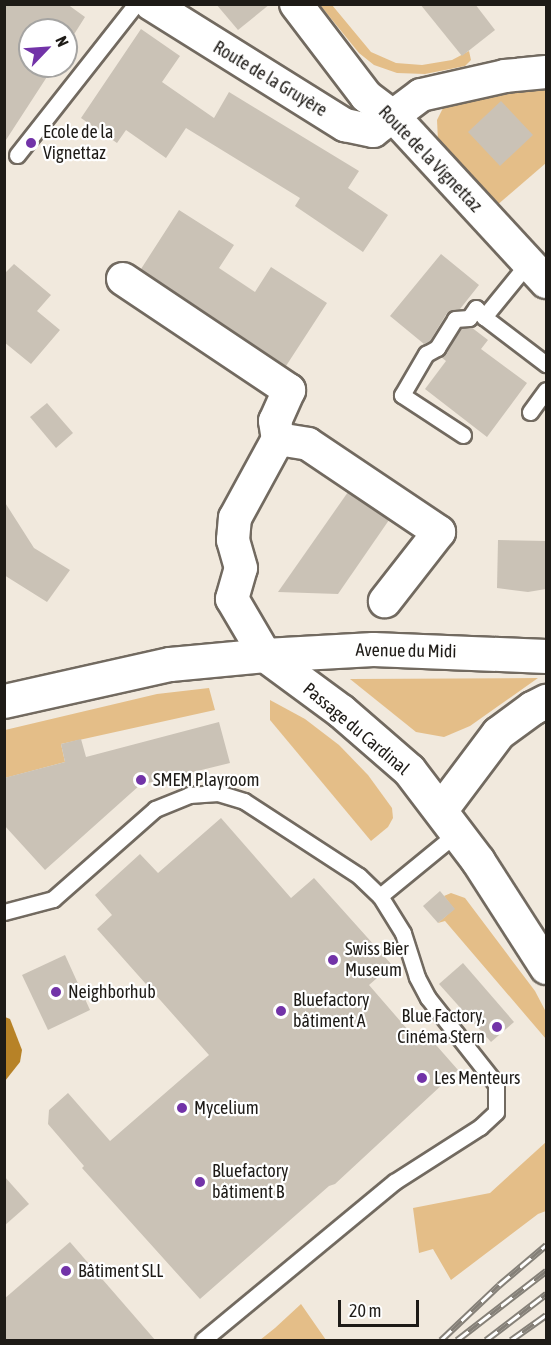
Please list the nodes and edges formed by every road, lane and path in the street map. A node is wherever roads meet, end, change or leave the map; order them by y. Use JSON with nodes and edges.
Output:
{"nodes":[{"id":1,"x":136,"y":4,"type":"edge"},
{"id":2,"x":151,"y":4,"type":"edge"},
{"id":3,"x":296,"y":4,"type":"edge"},
{"id":4,"x":546,"y":72,"type":"edge"},
{"id":5,"x":393,"y":116,"type":"junction"},
{"id":6,"x":17,"y":155,"type":"dead end"},
{"id":7,"x":537,"y":273,"type":"edge"},
{"id":8,"x":123,"y":279,"type":"dead end"},
{"id":9,"x":484,"y":317,"type":"junction"},
{"id":10,"x":546,"y":364,"type":"edge"},
{"id":11,"x":546,"y":390,"type":"edge"},
{"id":12,"x":530,"y":412,"type":"dead end"},
{"id":13,"x":464,"y":435,"type":"dead end"},
{"id":14,"x":278,"y":439,"type":"junction"},
{"id":15,"x":385,"y":601,"type":"dead end"},
{"id":16,"x":265,"y":655,"type":"junction"},
{"id":17,"x":546,"y":656,"type":"edge"},
{"id":18,"x":4,"y":701,"type":"edge"},
{"id":19,"x":546,"y":701,"type":"edge"},
{"id":20,"x":449,"y":821,"type":"junction"},
{"id":21,"x":380,"y":896,"type":"junction"},
{"id":22,"x":4,"y":912,"type":"edge"},
{"id":23,"x":546,"y":967,"type":"edge"},
{"id":24,"x":203,"y":1341,"type":"edge"}],
"edges":[{"from":1,"to":6,"type":"lane"},
{"from":2,"to":5,"type":"street","name":"Route de la Gruyère"},
{"from":3,"to":5,"type":"street","name":"Route de la Vignettaz"},
{"from":4,"to":5,"type":"street","name":"Route de la Gruyère"},
{"from":5,"to":7,"type":"street","name":"Route de la Vignettaz"},
{"from":7,"to":9,"type":"lane"},
{"from":8,"to":14,"type":"street"},
{"from":9,"to":10,"type":"lane"},
{"from":9,"to":13,"type":"lane"},
{"from":11,"to":12,"type":"lane"},
{"from":14,"to":15,"type":"street"},
{"from":14,"to":16,"type":"street"},
{"from":16,"to":17,"type":"street","name":"Avenue du Midi"},
{"from":16,"to":18,"type":"street","name":"Avenue du Midi"},
{"from":16,"to":20,"type":"street","name":"Passage du Cardinal"},
{"from":19,"to":20,"type":"street"},
{"from":20,"to":21,"type":"lane"},
{"from":20,"to":23,"type":"street","name":"Passage du Cardinal"},
{"from":21,"to":22,"type":"lane"},
{"from":21,"to":24,"type":"lane"}]}
